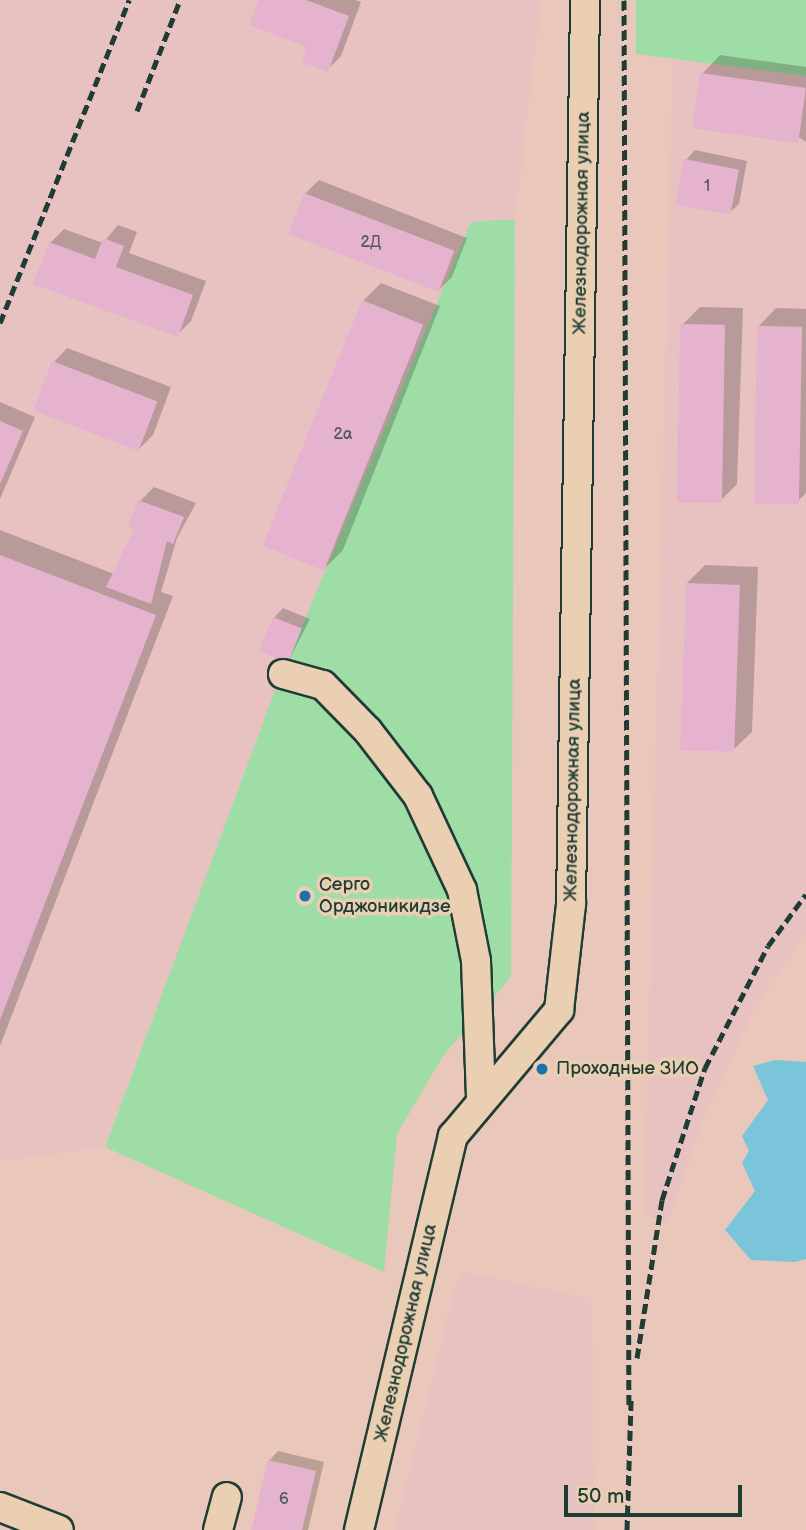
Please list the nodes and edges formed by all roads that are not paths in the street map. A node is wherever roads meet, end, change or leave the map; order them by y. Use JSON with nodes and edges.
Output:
{"nodes":[{"id":1,"x":585,"y":0,"type":"edge"},
{"id":2,"x":284,"y":674,"type":"dead end"},
{"id":3,"x":481,"y":1100,"type":"junction"},
{"id":4,"x":227,"y":1497,"type":"dead end"},
{"id":5,"x":0,"y":1507,"type":"edge"},
{"id":6,"x":59,"y":1530,"type":"edge"},
{"id":7,"x":218,"y":1530,"type":"edge"},
{"id":8,"x":359,"y":1530,"type":"edge"}],
"edges":[{"from":1,"to":3,"type":"street","name":"Железнодорожная улица"},
{"from":2,"to":3,"type":"street"},
{"from":3,"to":8,"type":"street","name":"Железнодорожная улица"},
{"from":4,"to":7,"type":"street"},
{"from":5,"to":6,"type":"street"}]}
